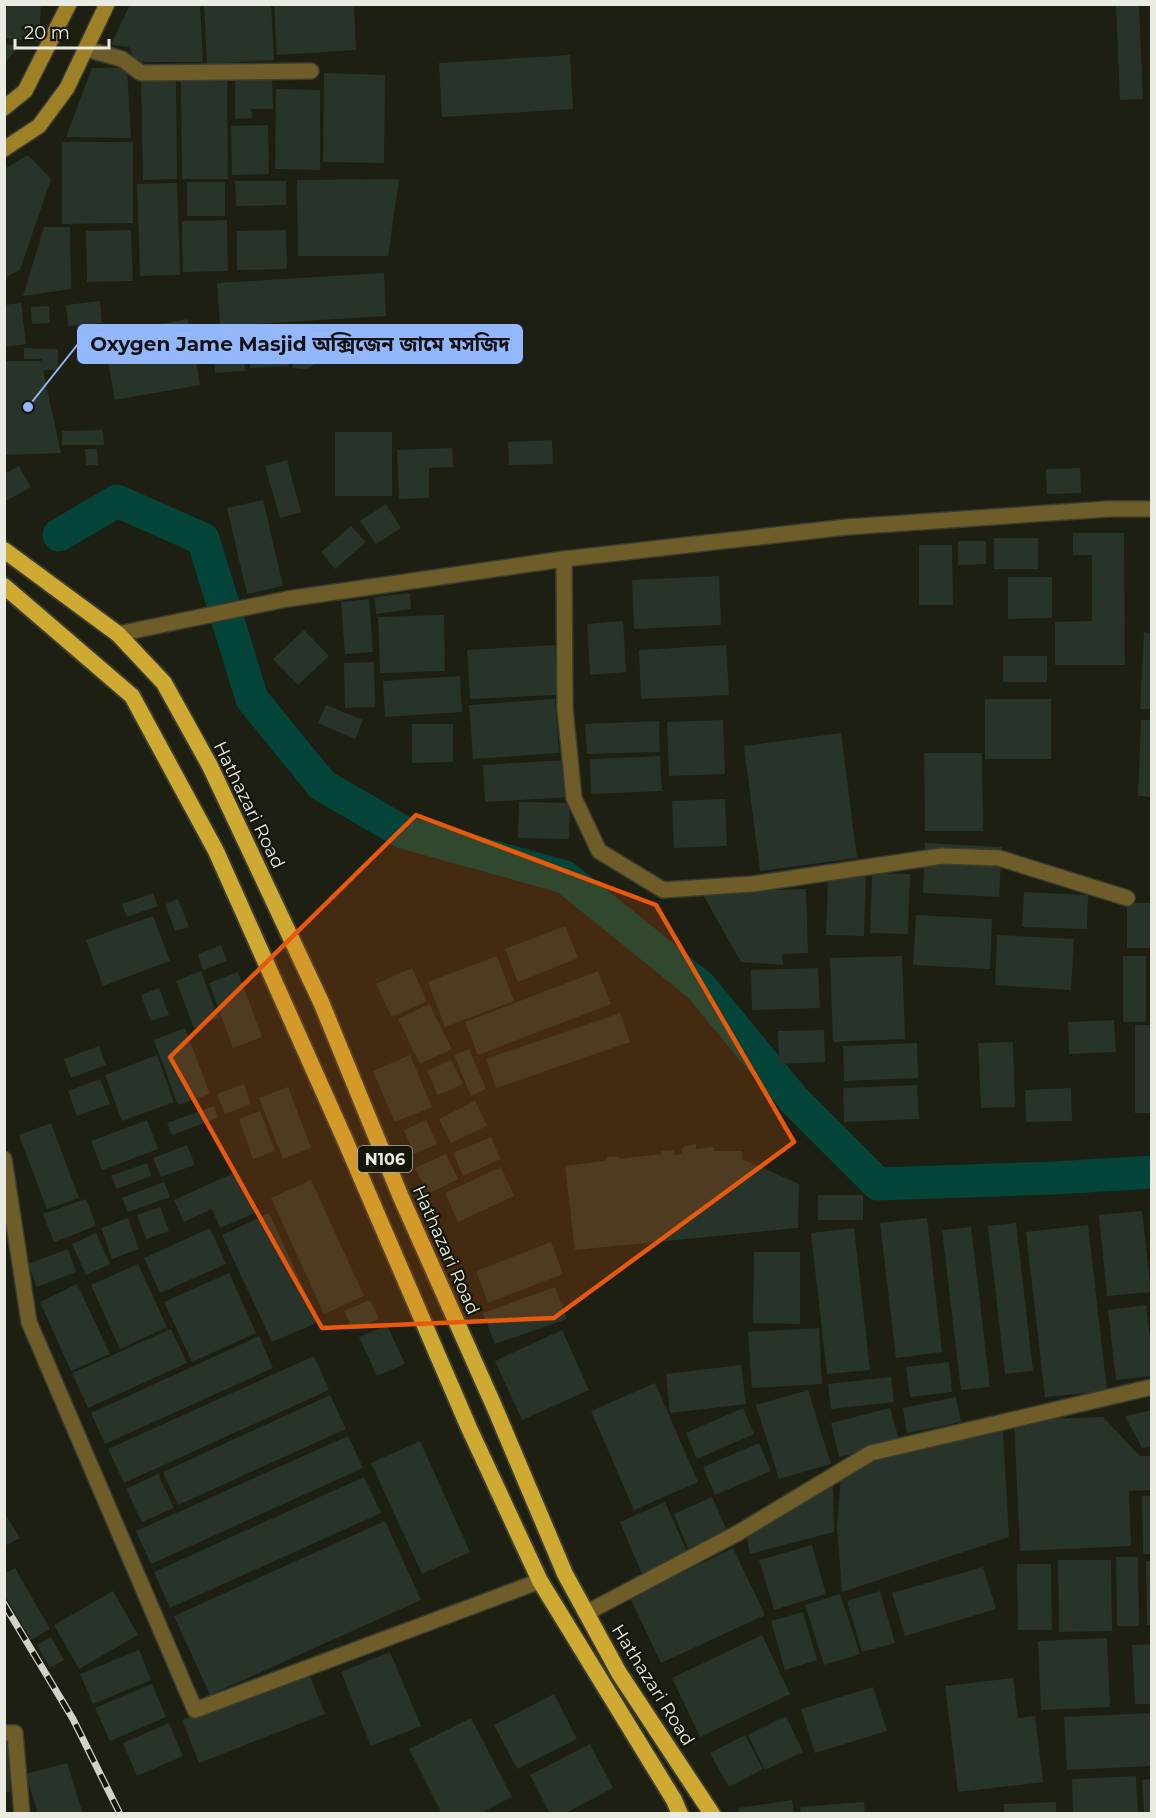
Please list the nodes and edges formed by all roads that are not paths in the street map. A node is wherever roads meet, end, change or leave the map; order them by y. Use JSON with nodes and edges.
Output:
{"nodes":[{"id":1,"x":69,"y":4,"type":"edge"},
{"id":2,"x":107,"y":4,"type":"edge"},
{"id":3,"x":86,"y":49,"type":"junction"},
{"id":4,"x":311,"y":71,"type":"dead end"},
{"id":5,"x":4,"y":108,"type":"edge"},
{"id":6,"x":4,"y":149,"type":"edge"},
{"id":7,"x":1152,"y":509,"type":"edge"},
{"id":8,"x":4,"y":550,"type":"edge"},
{"id":9,"x":564,"y":559,"type":"junction"},
{"id":10,"x":4,"y":586,"type":"edge"},
{"id":11,"x":118,"y":634,"type":"junction"},
{"id":12,"x":1127,"y":898,"type":"dead end"},
{"id":13,"x":4,"y":1159,"type":"edge"},
{"id":14,"x":7,"y":1198,"type":"edge"},
{"id":15,"x":1152,"y":1386,"type":"edge"},
{"id":16,"x":540,"y":1581,"type":"junction"},
{"id":17,"x":586,"y":1613,"type":"junction"},
{"id":18,"x":4,"y":1734,"type":"edge"},
{"id":19,"x":22,"y":1814,"type":"edge"},
{"id":20,"x":680,"y":1814,"type":"edge"},
{"id":21,"x":712,"y":1814,"type":"edge"}],
"edges":[{"from":1,"to":5,"type":"main road"},
{"from":2,"to":3,"type":"main road"},
{"from":3,"to":4,"type":"street"},
{"from":3,"to":6,"type":"main road"},
{"from":7,"to":9,"type":"street"},
{"from":8,"to":11,"type":"highway","name":"Hathazari Road","number":"N106"},
{"from":9,"to":11,"type":"street"},
{"from":9,"to":12,"type":"street"},
{"from":10,"to":16,"type":"highway","number":"N106"},
{"from":11,"to":17,"type":"highway","name":"Hathazari Road","number":"N106"},
{"from":13,"to":14,"type":"street"},
{"from":14,"to":16,"type":"street"},
{"from":15,"to":17,"type":"street"},
{"from":16,"to":20,"type":"highway","number":"N106"},
{"from":17,"to":21,"type":"highway","name":"Hathazari Road","number":"N106"},
{"from":18,"to":19,"type":"street"}]}
